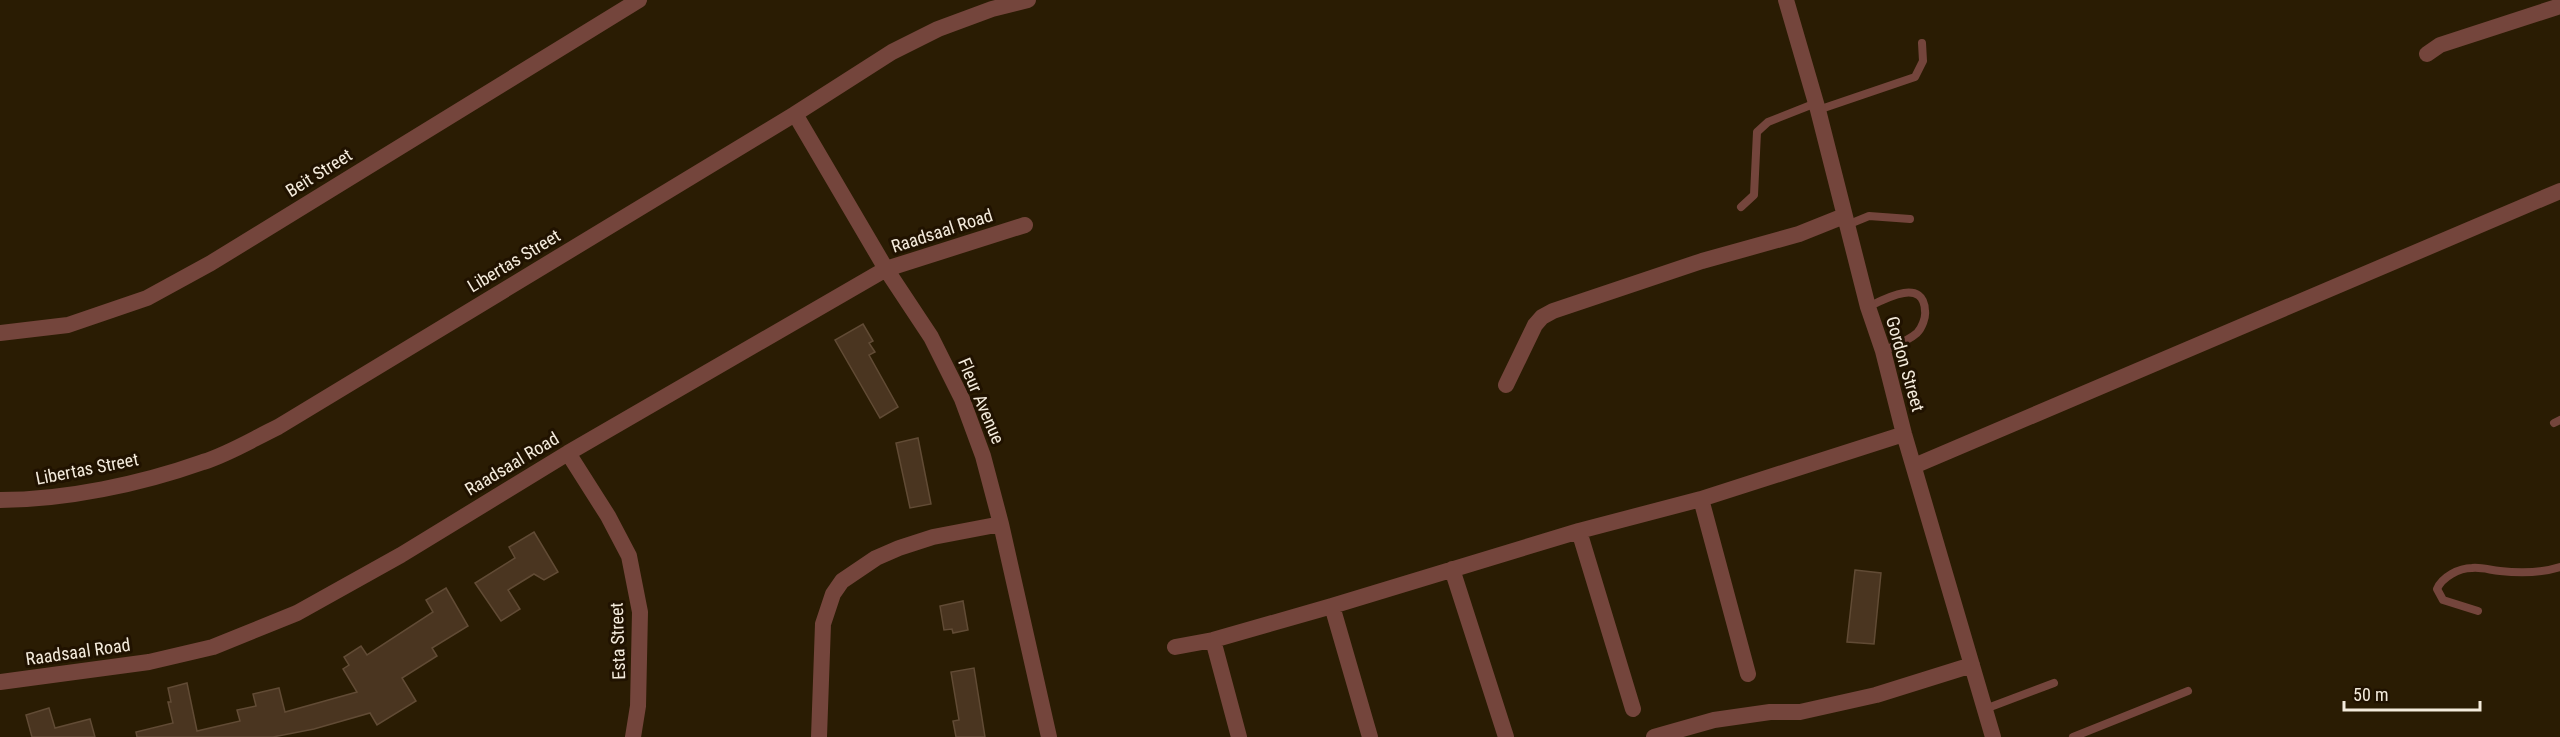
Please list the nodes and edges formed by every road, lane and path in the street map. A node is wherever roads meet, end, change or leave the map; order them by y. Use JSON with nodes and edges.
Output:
{"nodes":[{"id":1,"x":639,"y":0,"type":"edge"},
{"id":2,"x":1027,"y":0,"type":"edge"},
{"id":3,"x":1786,"y":0,"type":"edge"},
{"id":4,"x":2560,"y":6,"type":"edge"},
{"id":5,"x":1922,"y":44,"type":"dead end"},
{"id":6,"x":2427,"y":54,"type":"dead end"},
{"id":7,"x":1817,"y":106,"type":"junction"},
{"id":8,"x":795,"y":114,"type":"junction"},
{"id":9,"x":2560,"y":191,"type":"edge"},
{"id":10,"x":1741,"y":207,"type":"dead end"},
{"id":11,"x":1910,"y":219,"type":"dead end"},
{"id":12,"x":1846,"y":221,"type":"junction"},
{"id":13,"x":1025,"y":225,"type":"dead end"},
{"id":14,"x":886,"y":269,"type":"junction"},
{"id":15,"x":1868,"y":307,"type":"junction"},
{"id":16,"x":0,"y":333,"type":"edge"},
{"id":17,"x":1883,"y":351,"type":"junction"},
{"id":18,"x":1506,"y":386,"type":"dead end"},
{"id":19,"x":1904,"y":434,"type":"junction"},
{"id":20,"x":568,"y":453,"type":"junction"},
{"id":21,"x":1914,"y":466,"type":"junction"},
{"id":22,"x":1701,"y":499,"type":"junction"},
{"id":23,"x":0,"y":500,"type":"edge"},
{"id":24,"x":1001,"y":524,"type":"junction"},
{"id":25,"x":1579,"y":531,"type":"junction"},
{"id":26,"x":2560,"y":567,"type":"edge"},
{"id":27,"x":1452,"y":569,"type":"junction"},
{"id":28,"x":1332,"y":606,"type":"junction"},
{"id":29,"x":2478,"y":611,"type":"dead end"},
{"id":30,"x":1213,"y":640,"type":"junction"},
{"id":31,"x":1175,"y":647,"type":"dead end"},
{"id":32,"x":1972,"y":665,"type":"junction"},
{"id":33,"x":1748,"y":674,"type":"dead end"},
{"id":34,"x":0,"y":682,"type":"edge"},
{"id":35,"x":2054,"y":683,"type":"dead end"},
{"id":36,"x":2188,"y":691,"type":"dead end"},
{"id":37,"x":1633,"y":709,"type":"dead end"},
{"id":38,"x":1985,"y":709,"type":"junction"},
{"id":39,"x":633,"y":737,"type":"edge"},
{"id":40,"x":819,"y":737,"type":"edge"},
{"id":41,"x":1049,"y":737,"type":"edge"},
{"id":42,"x":1239,"y":737,"type":"edge"},
{"id":43,"x":1370,"y":737,"type":"edge"},
{"id":44,"x":1506,"y":737,"type":"edge"},
{"id":45,"x":1654,"y":737,"type":"edge"},
{"id":46,"x":1993,"y":737,"type":"edge"},
{"id":47,"x":2073,"y":737,"type":"edge"}],
"edges":[{"from":1,"to":16,"type":"street","name":"Beit Street"},
{"from":2,"to":8,"type":"street","name":"Libertas Street"},
{"from":3,"to":7,"type":"street","name":"Gordon Street"},
{"from":4,"to":6,"type":"street"},
{"from":5,"to":7,"type":"lane"},
{"from":7,"to":10,"type":"lane"},
{"from":7,"to":12,"type":"street","name":"Gordon Street"},
{"from":8,"to":14,"type":"street","name":"Fleur Avenue"},
{"from":8,"to":23,"type":"street","name":"Libertas Street"},
{"from":9,"to":21,"type":"street"},
{"from":11,"to":12,"type":"lane"},
{"from":12,"to":15,"type":"street","name":"Gordon Street"},
{"from":12,"to":18,"type":"street"},
{"from":13,"to":14,"type":"street","name":"Raadsaal Road"},
{"from":14,"to":20,"type":"street","name":"Raadsaal Road"},
{"from":14,"to":24,"type":"street","name":"Fleur Avenue"},
{"from":15,"to":17,"type":"street","name":"Gordon Street"},
{"from":15,"to":17,"type":"lane"},
{"from":17,"to":19,"type":"street","name":"Gordon Street"},
{"from":19,"to":21,"type":"street","name":"Gordon Street"},
{"from":19,"to":22,"type":"street"},
{"from":20,"to":34,"type":"street","name":"Raadsaal Road"},
{"from":20,"to":39,"type":"street","name":"Esta Street"},
{"from":21,"to":32,"type":"street","name":"Gordon Street"},
{"from":22,"to":25,"type":"street"},
{"from":22,"to":33,"type":"street"},
{"from":24,"to":40,"type":"street"},
{"from":24,"to":41,"type":"street","name":"Fleur Avenue"},
{"from":25,"to":27,"type":"street"},
{"from":25,"to":37,"type":"street"},
{"from":26,"to":29,"type":"lane"},
{"from":27,"to":28,"type":"street"},
{"from":27,"to":44,"type":"street"},
{"from":28,"to":30,"type":"street"},
{"from":28,"to":43,"type":"street"},
{"from":30,"to":31,"type":"street"},
{"from":30,"to":42,"type":"street"},
{"from":32,"to":38,"type":"street","name":"Gordon Street"},
{"from":32,"to":45,"type":"street"},
{"from":35,"to":38,"type":"lane"},
{"from":36,"to":47,"type":"lane"},
{"from":38,"to":46,"type":"street","name":"Gordon Street"}]}
